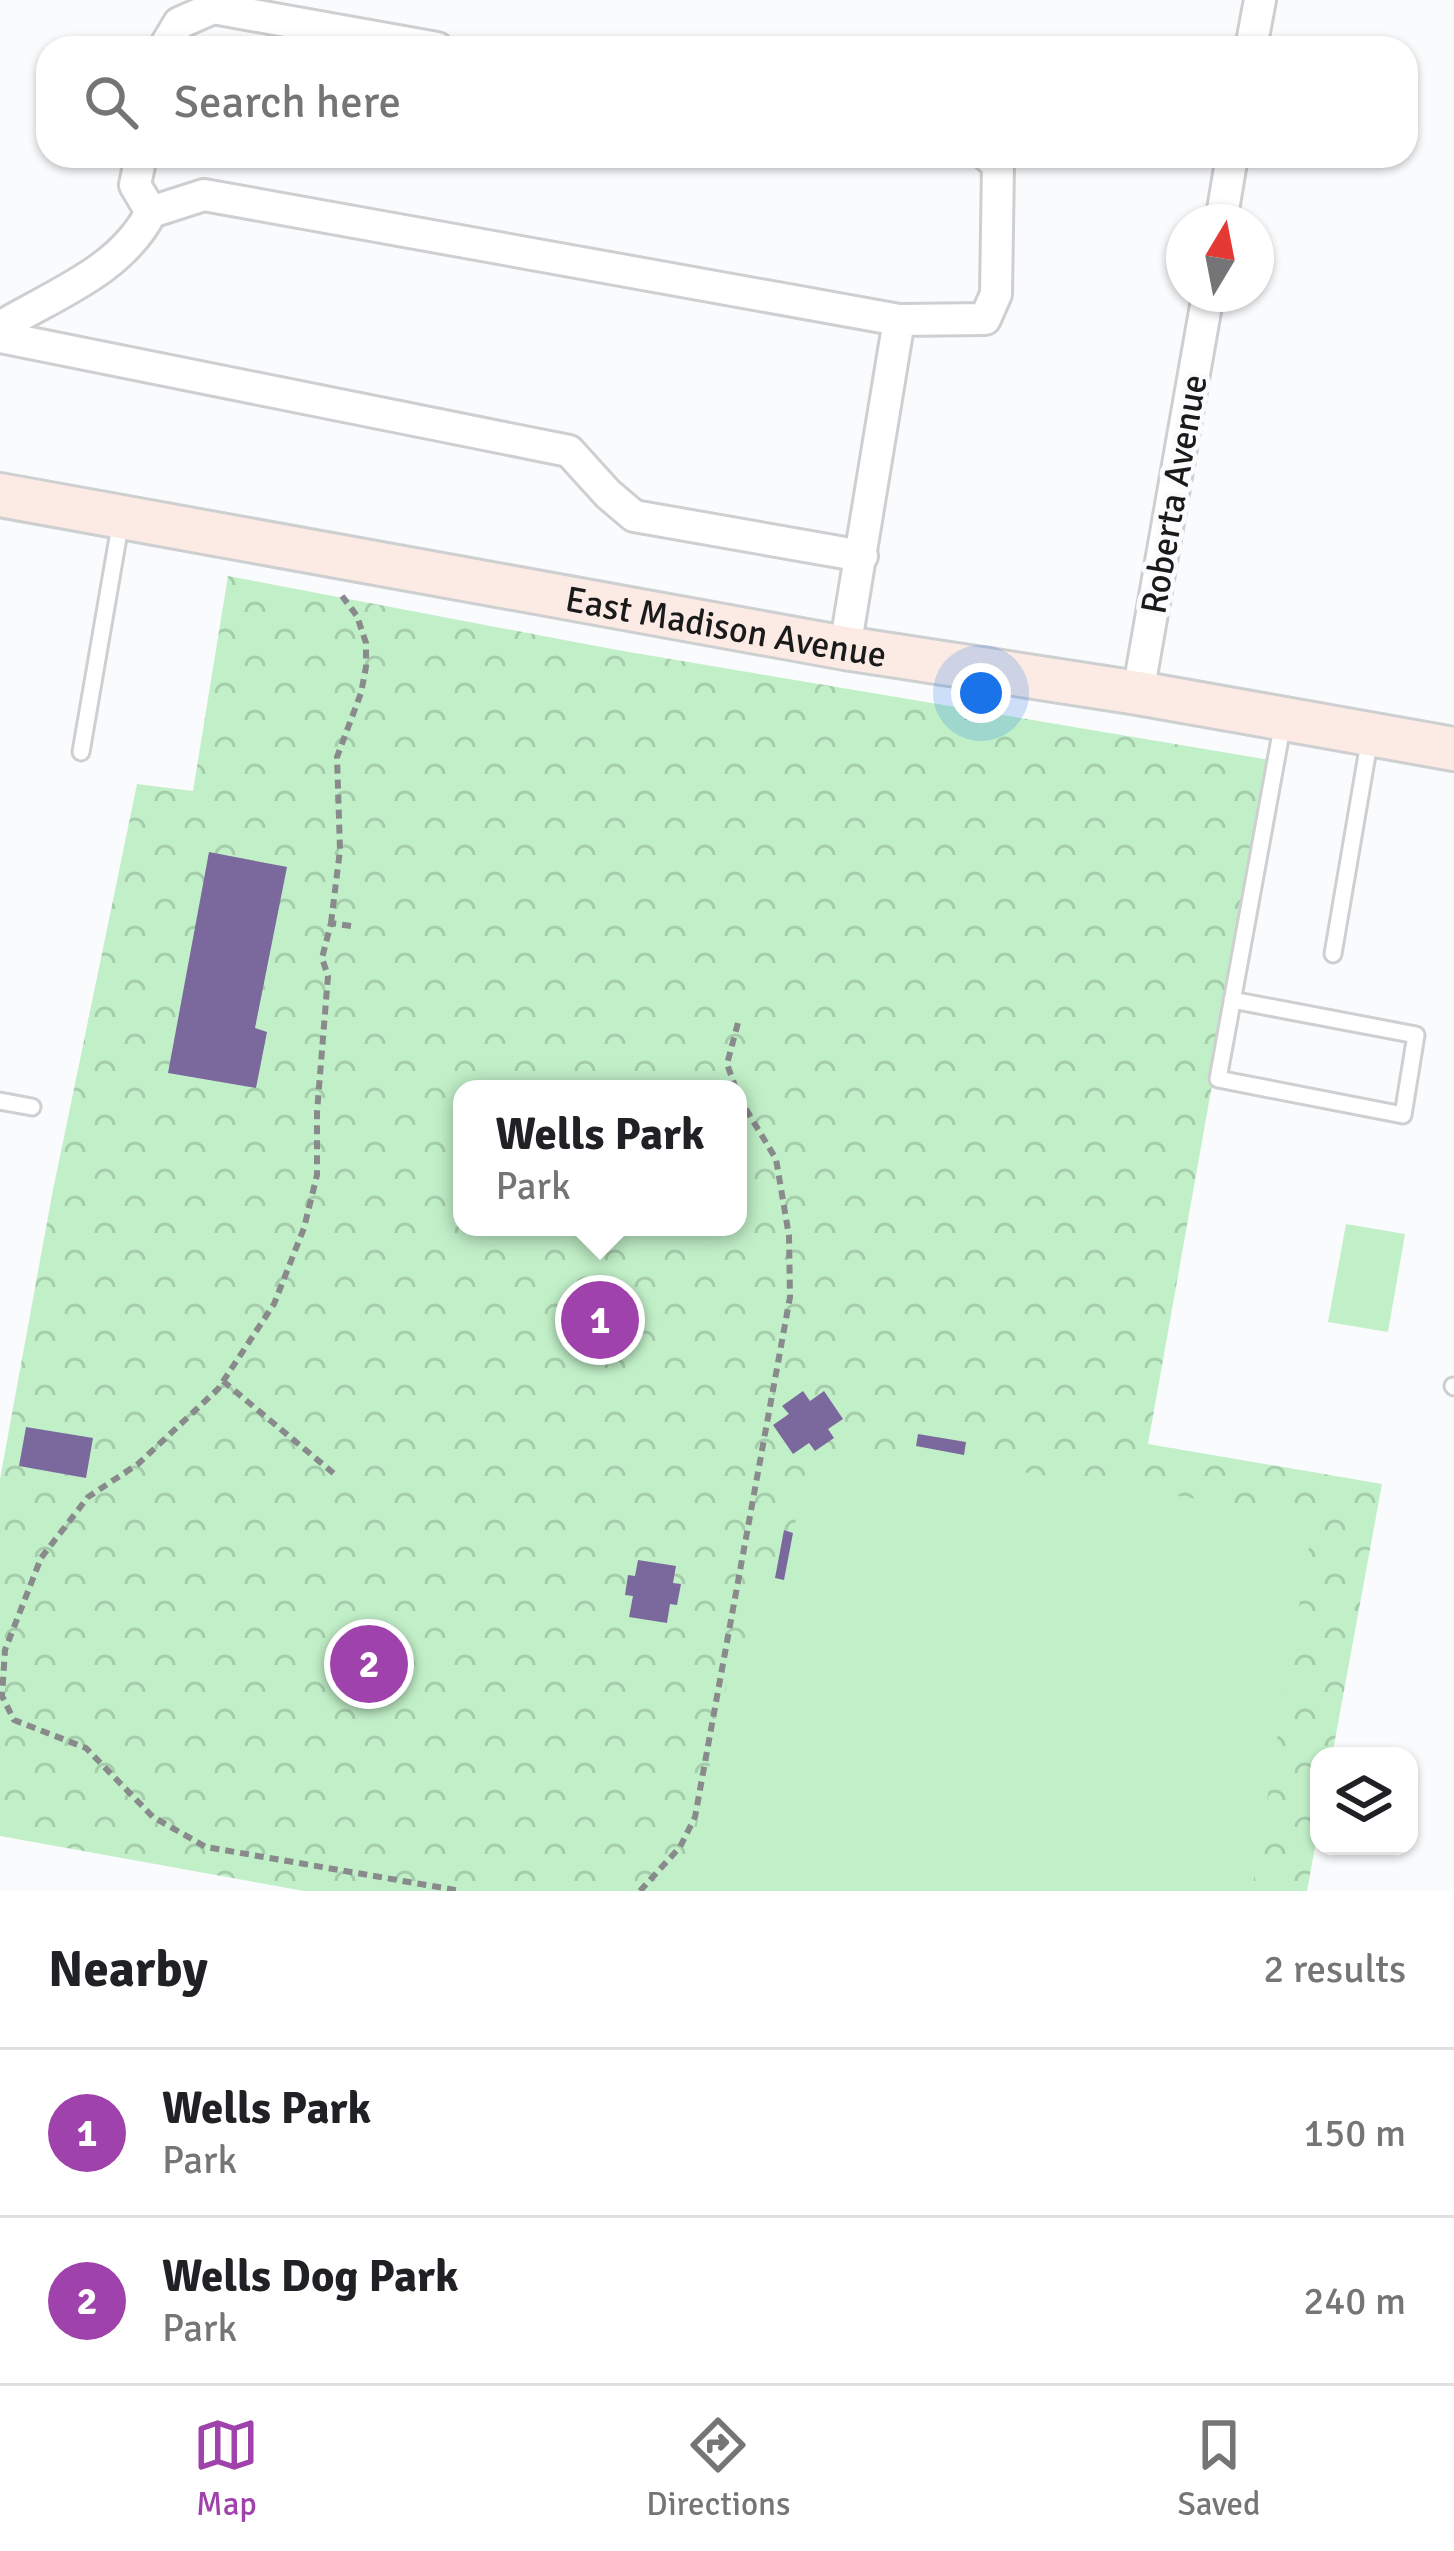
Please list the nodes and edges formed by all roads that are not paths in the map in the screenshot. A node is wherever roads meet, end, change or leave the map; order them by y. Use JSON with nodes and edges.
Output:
{"nodes":[{"id":1,"x":1260,"y":0,"type":"edge"},
{"id":2,"x":170,"y":36,"type":"edge"},
{"id":3,"x":370,"y":36,"type":"edge"},
{"id":4,"x":1254,"y":36,"type":"edge"},
{"id":5,"x":139,"y":168,"type":"edge"},
{"id":6,"x":998,"y":168,"type":"edge"},
{"id":7,"x":1230,"y":168,"type":"edge"},
{"id":8,"x":1224,"y":204,"type":"edge"},
{"id":9,"x":151,"y":212,"type":"junction"},
{"id":10,"x":1205,"y":312,"type":"edge"},
{"id":11,"x":899,"y":320,"type":"junction"},
{"id":12,"x":0,"y":326,"type":"edge"},
{"id":13,"x":0,"y":337,"type":"edge"},
{"id":14,"x":0,"y":495,"type":"edge"},
{"id":15,"x":122,"y":517,"type":"junction"},
{"id":16,"x":862,"y":556,"type":"junction"},
{"id":17,"x":845,"y":648,"type":"junction"},
{"id":18,"x":1138,"y":693,"type":"junction"},
{"id":19,"x":1283,"y":719,"type":"junction"},
{"id":20,"x":1370,"y":734,"type":"junction"},
{"id":21,"x":1454,"y":749,"type":"edge"},
{"id":22,"x":81,"y":752,"type":"dead end"},
{"id":23,"x":1333,"y":954,"type":"dead end"},
{"id":24,"x":1232,"y":1000,"type":"junction"},
{"id":25,"x":0,"y":1101,"type":"edge"},
{"id":26,"x":32,"y":1107,"type":"dead end"}],
"edges":[{"from":1,"to":4,"type":"street"},
{"from":2,"to":3,"type":"street"},
{"from":5,"to":9,"type":"street"},
{"from":6,"to":11,"type":"street"},
{"from":7,"to":8,"type":"street"},
{"from":9,"to":11,"type":"street"},
{"from":9,"to":12,"type":"street"},
{"from":10,"to":18,"type":"street","name":"Roberta Avenue"},
{"from":11,"to":16,"type":"street"},
{"from":13,"to":16,"type":"street"},
{"from":14,"to":15,"type":"street","name":"East Madison Avenue"},
{"from":15,"to":17,"type":"street","name":"East Madison Avenue"},
{"from":15,"to":22,"type":"lane"},
{"from":16,"to":17,"type":"street"},
{"from":17,"to":18,"type":"street","name":"East Madison Avenue"},
{"from":18,"to":19,"type":"street","name":"East Madison Avenue"},
{"from":19,"to":20,"type":"street","name":"East Madison Avenue"},
{"from":19,"to":24,"type":"lane"},
{"from":20,"to":21,"type":"street","name":"East Madison Avenue"},
{"from":20,"to":23,"type":"lane"},
{"from":24,"to":24,"type":"lane"},
{"from":25,"to":26,"type":"lane"}]}
